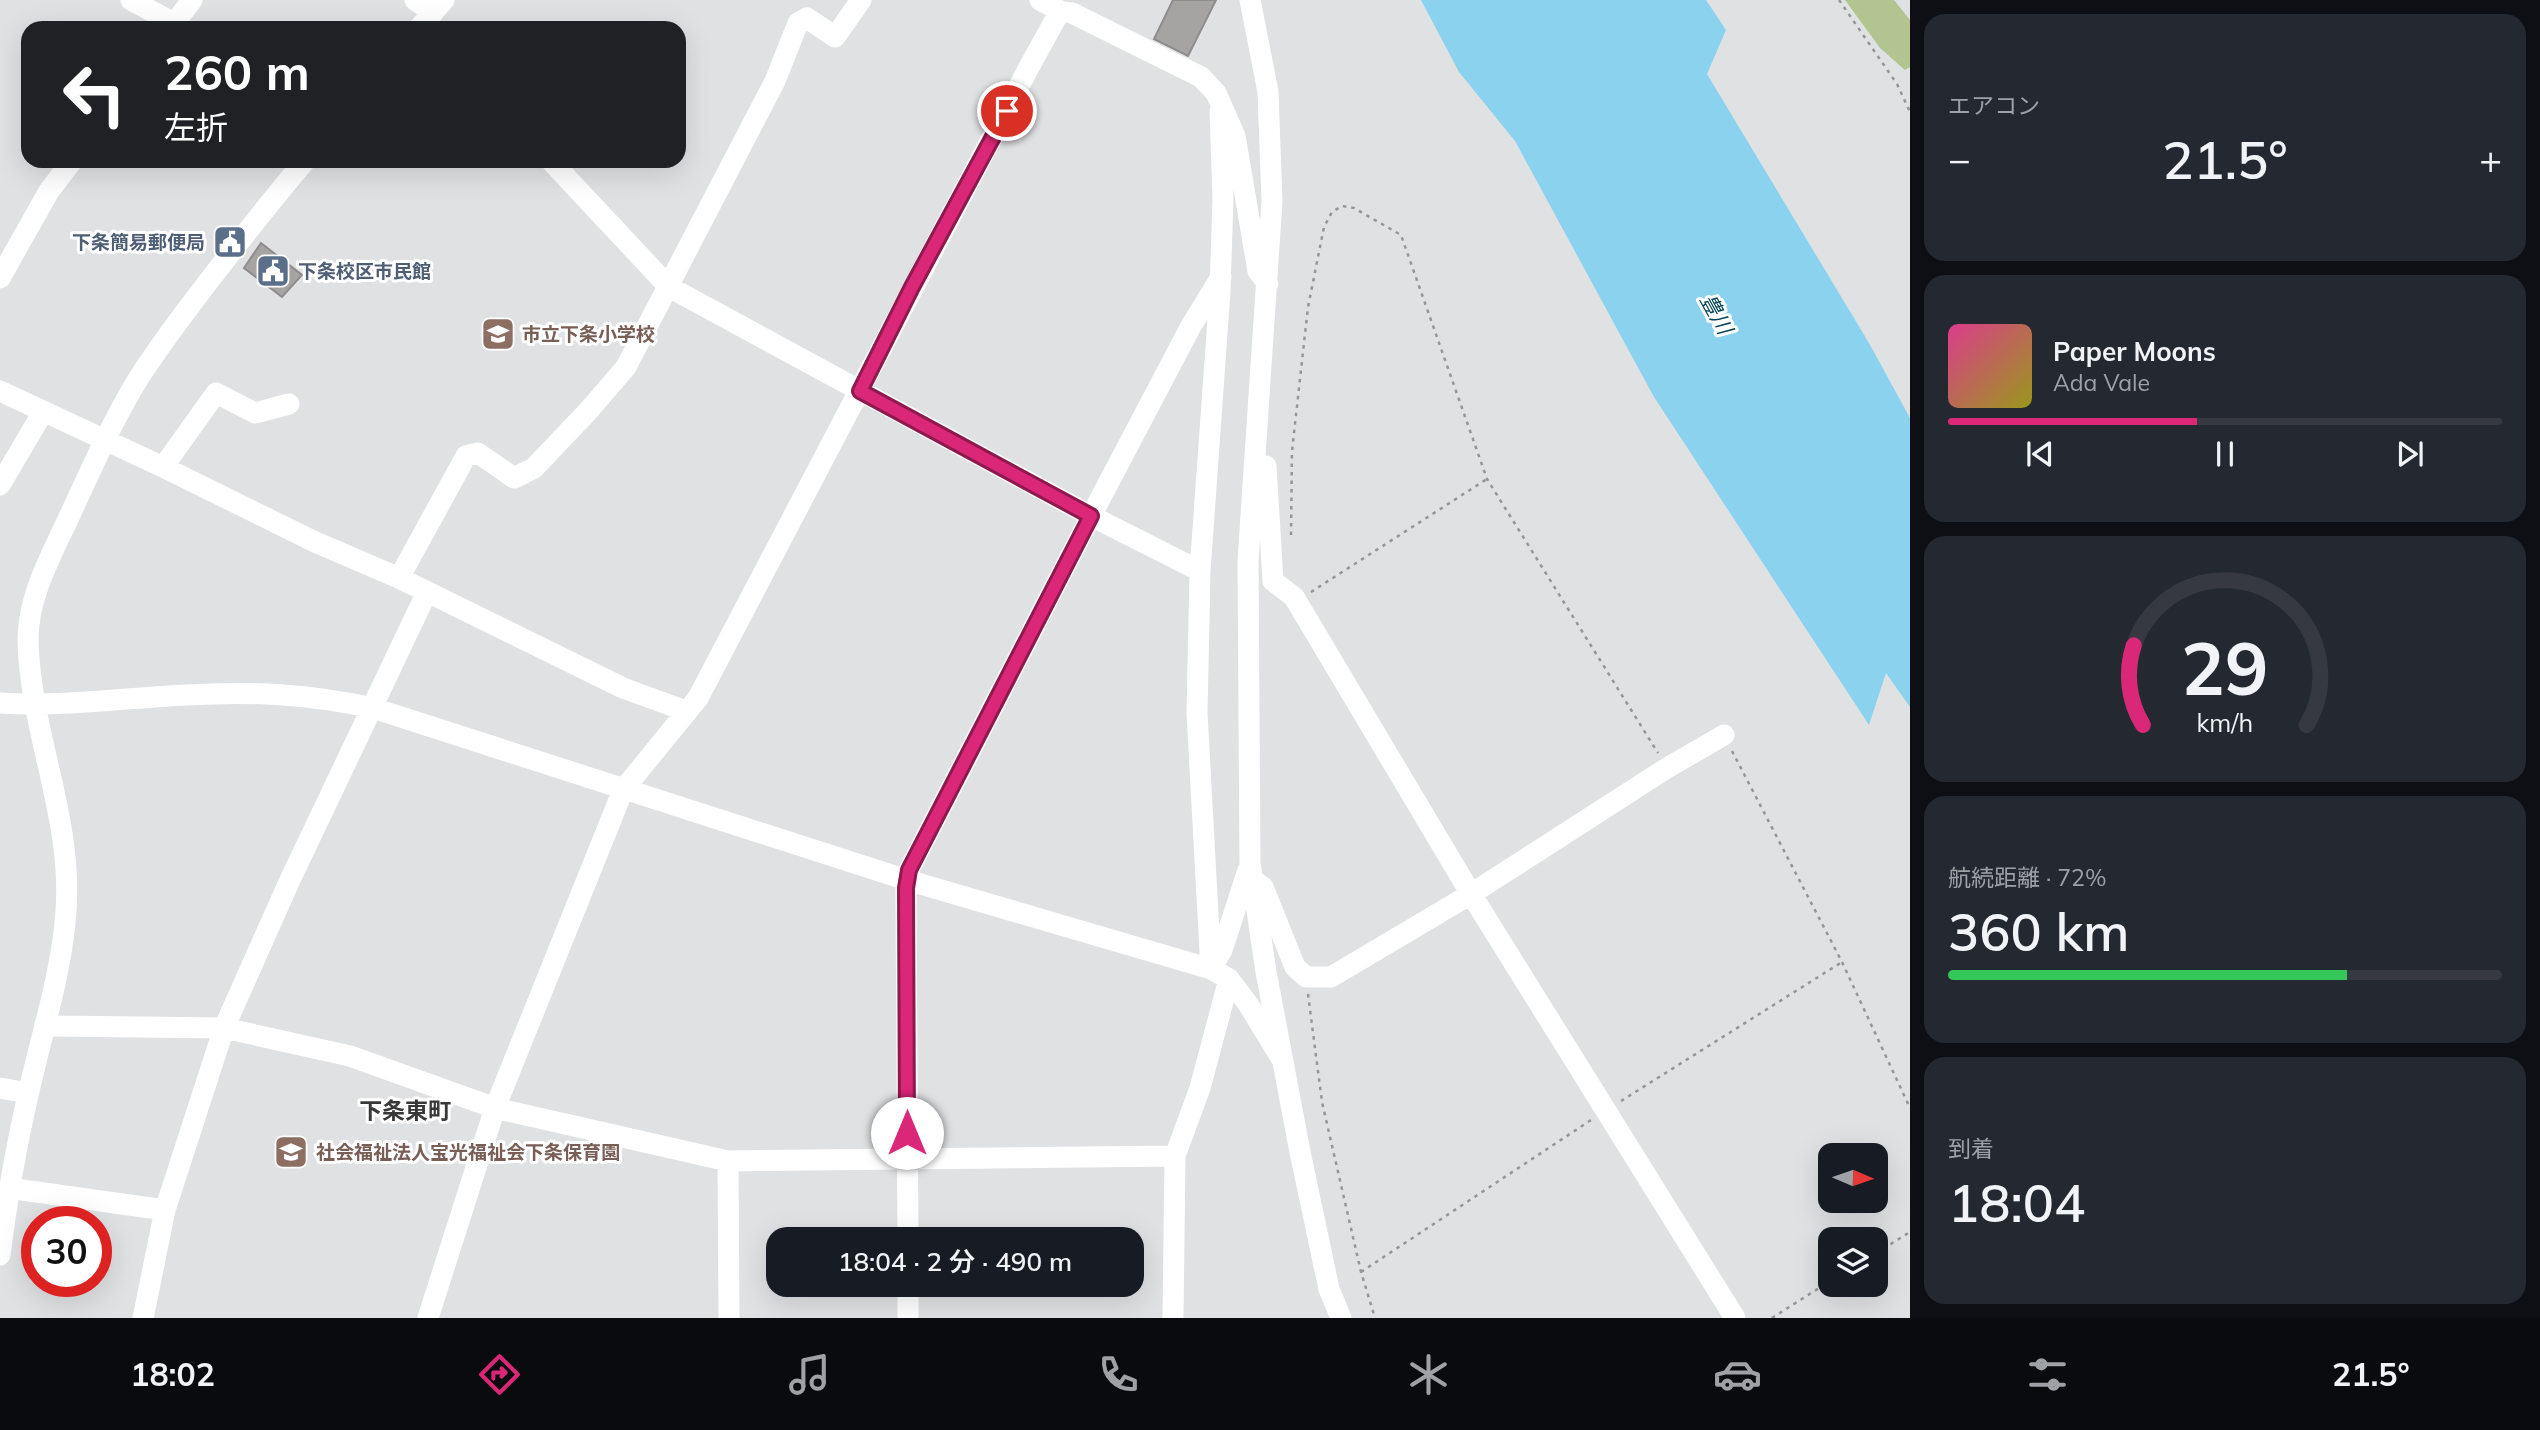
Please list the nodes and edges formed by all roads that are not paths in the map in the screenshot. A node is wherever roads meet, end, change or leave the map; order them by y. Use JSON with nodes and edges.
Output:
{"nodes":[{"id":1,"x":131,"y":0,"type":"edge"},
{"id":2,"x":192,"y":0,"type":"edge"},
{"id":3,"x":415,"y":0,"type":"edge"},
{"id":4,"x":861,"y":0,"type":"edge"},
{"id":5,"x":1040,"y":0,"type":"edge"},
{"id":6,"x":1250,"y":0,"type":"edge"},
{"id":7,"x":1071,"y":8,"type":"edge"},
{"id":8,"x":429,"y":19,"type":"edge"},
{"id":9,"x":167,"y":21,"type":"edge"},
{"id":10,"x":179,"y":21,"type":"edge"},
{"id":11,"x":1219,"y":98,"type":"junction"},
{"id":12,"x":67,"y":168,"type":"edge"},
{"id":13,"x":299,"y":168,"type":"edge"},
{"id":14,"x":558,"y":168,"type":"edge"},
{"id":15,"x":1221,"y":277,"type":"junction"},
{"id":16,"x":0,"y":278,"type":"edge"},
{"id":17,"x":1268,"y":284,"type":"junction"},
{"id":18,"x":669,"y":287,"type":"junction"},
{"id":19,"x":0,"y":391,"type":"edge"},
{"id":20,"x":860,"y":391,"type":"junction"},
{"id":21,"x":289,"y":404,"type":"dead end"},
{"id":22,"x":43,"y":412,"type":"junction"},
{"id":23,"x":1258,"y":423,"type":"junction"},
{"id":24,"x":105,"y":441,"type":"junction"},
{"id":25,"x":163,"y":467,"type":"junction"},
{"id":26,"x":0,"y":485,"type":"edge"},
{"id":27,"x":1091,"y":516,"type":"junction"},
{"id":28,"x":1200,"y":571,"type":"junction"},
{"id":29,"x":399,"y":578,"type":"junction"},
{"id":30,"x":426,"y":592,"type":"junction"},
{"id":31,"x":0,"y":703,"type":"edge"},
{"id":32,"x":36,"y":705,"type":"junction"},
{"id":33,"x":373,"y":708,"type":"junction"},
{"id":34,"x":686,"y":711,"type":"junction"},
{"id":35,"x":1724,"y":735,"type":"road end"},
{"id":36,"x":623,"y":790,"type":"junction"},
{"id":37,"x":1252,"y":872,"type":"junction"},
{"id":38,"x":907,"y":880,"type":"junction"},
{"id":39,"x":1471,"y":894,"type":"junction"},
{"id":40,"x":1220,"y":974,"type":"junction"},
{"id":41,"x":45,"y":1024,"type":"junction"},
{"id":42,"x":224,"y":1028,"type":"junction"},
{"id":43,"x":1283,"y":1061,"type":"junction"},
{"id":44,"x":0,"y":1088,"type":"edge"},
{"id":45,"x":28,"y":1093,"type":"junction"},
{"id":46,"x":495,"y":1108,"type":"junction"},
{"id":47,"x":1175,"y":1156,"type":"junction"},
{"id":48,"x":908,"y":1160,"type":"junction"},
{"id":49,"x":728,"y":1161,"type":"junction"},
{"id":50,"x":8,"y":1188,"type":"junction"},
{"id":51,"x":166,"y":1210,"type":"junction"},
{"id":52,"x":908,"y":1227,"type":"edge"},
{"id":53,"x":0,"y":1255,"type":"edge"},
{"id":54,"x":908,"y":1297,"type":"edge"},
{"id":55,"x":143,"y":1318,"type":"edge"},
{"id":56,"x":428,"y":1318,"type":"edge"},
{"id":57,"x":729,"y":1318,"type":"edge"},
{"id":58,"x":908,"y":1318,"type":"edge"},
{"id":59,"x":1173,"y":1318,"type":"edge"},
{"id":60,"x":1341,"y":1318,"type":"edge"},
{"id":61,"x":1735,"y":1318,"type":"edge"}],
"edges":[{"from":1,"to":9,"type":"street"},
{"from":2,"to":10,"type":"street"},
{"from":3,"to":8,"type":"street"},
{"from":4,"to":18,"type":"street"},
{"from":5,"to":7,"type":"street"},
{"from":6,"to":17,"type":"street"},
{"from":7,"to":11,"type":"street"},
{"from":7,"to":20,"type":"street"},
{"from":11,"to":15,"type":"street"},
{"from":11,"to":17,"type":"street"},
{"from":12,"to":16,"type":"street"},
{"from":13,"to":24,"type":"street"},
{"from":14,"to":18,"type":"street"},
{"from":15,"to":27,"type":"street"},
{"from":15,"to":28,"type":"street"},
{"from":17,"to":23,"type":"street"},
{"from":18,"to":20,"type":"street"},
{"from":18,"to":29,"type":"street"},
{"from":19,"to":22,"type":"street"},
{"from":20,"to":27,"type":"street"},
{"from":20,"to":34,"type":"street"},
{"from":21,"to":25,"type":"street"},
{"from":22,"to":24,"type":"street"},
{"from":22,"to":26,"type":"street"},
{"from":23,"to":37,"type":"street"},
{"from":23,"to":39,"type":"street"},
{"from":24,"to":25,"type":"street"},
{"from":24,"to":32,"type":"street"},
{"from":25,"to":29,"type":"street"},
{"from":27,"to":28,"type":"street"},
{"from":27,"to":38,"type":"street"},
{"from":28,"to":40,"type":"street"},
{"from":29,"to":30,"type":"street"},
{"from":30,"to":33,"type":"street"},
{"from":30,"to":34,"type":"street"},
{"from":31,"to":32,"type":"street"},
{"from":32,"to":33,"type":"street"},
{"from":32,"to":41,"type":"street"},
{"from":33,"to":36,"type":"street"},
{"from":33,"to":42,"type":"street"},
{"from":34,"to":36,"type":"street"},
{"from":35,"to":39,"type":"street"},
{"from":36,"to":38,"type":"street"},
{"from":36,"to":46,"type":"street"},
{"from":37,"to":39,"type":"street"},
{"from":37,"to":40,"type":"street"},
{"from":37,"to":43,"type":"street"},
{"from":38,"to":40,"type":"street"},
{"from":38,"to":48,"type":"street"},
{"from":39,"to":61,"type":"street"},
{"from":40,"to":43,"type":"street"},
{"from":40,"to":47,"type":"street"},
{"from":41,"to":42,"type":"street"},
{"from":41,"to":45,"type":"street"},
{"from":42,"to":46,"type":"street"},
{"from":42,"to":51,"type":"street"},
{"from":43,"to":60,"type":"street"},
{"from":44,"to":45,"type":"street"},
{"from":45,"to":50,"type":"street"},
{"from":46,"to":49,"type":"street"},
{"from":46,"to":56,"type":"street"},
{"from":47,"to":48,"type":"street"},
{"from":47,"to":59,"type":"street"},
{"from":48,"to":49,"type":"street"},
{"from":48,"to":52,"type":"street"},
{"from":49,"to":57,"type":"street"},
{"from":50,"to":51,"type":"street"},
{"from":50,"to":53,"type":"street"},
{"from":51,"to":55,"type":"street"},
{"from":54,"to":58,"type":"street"}]}
